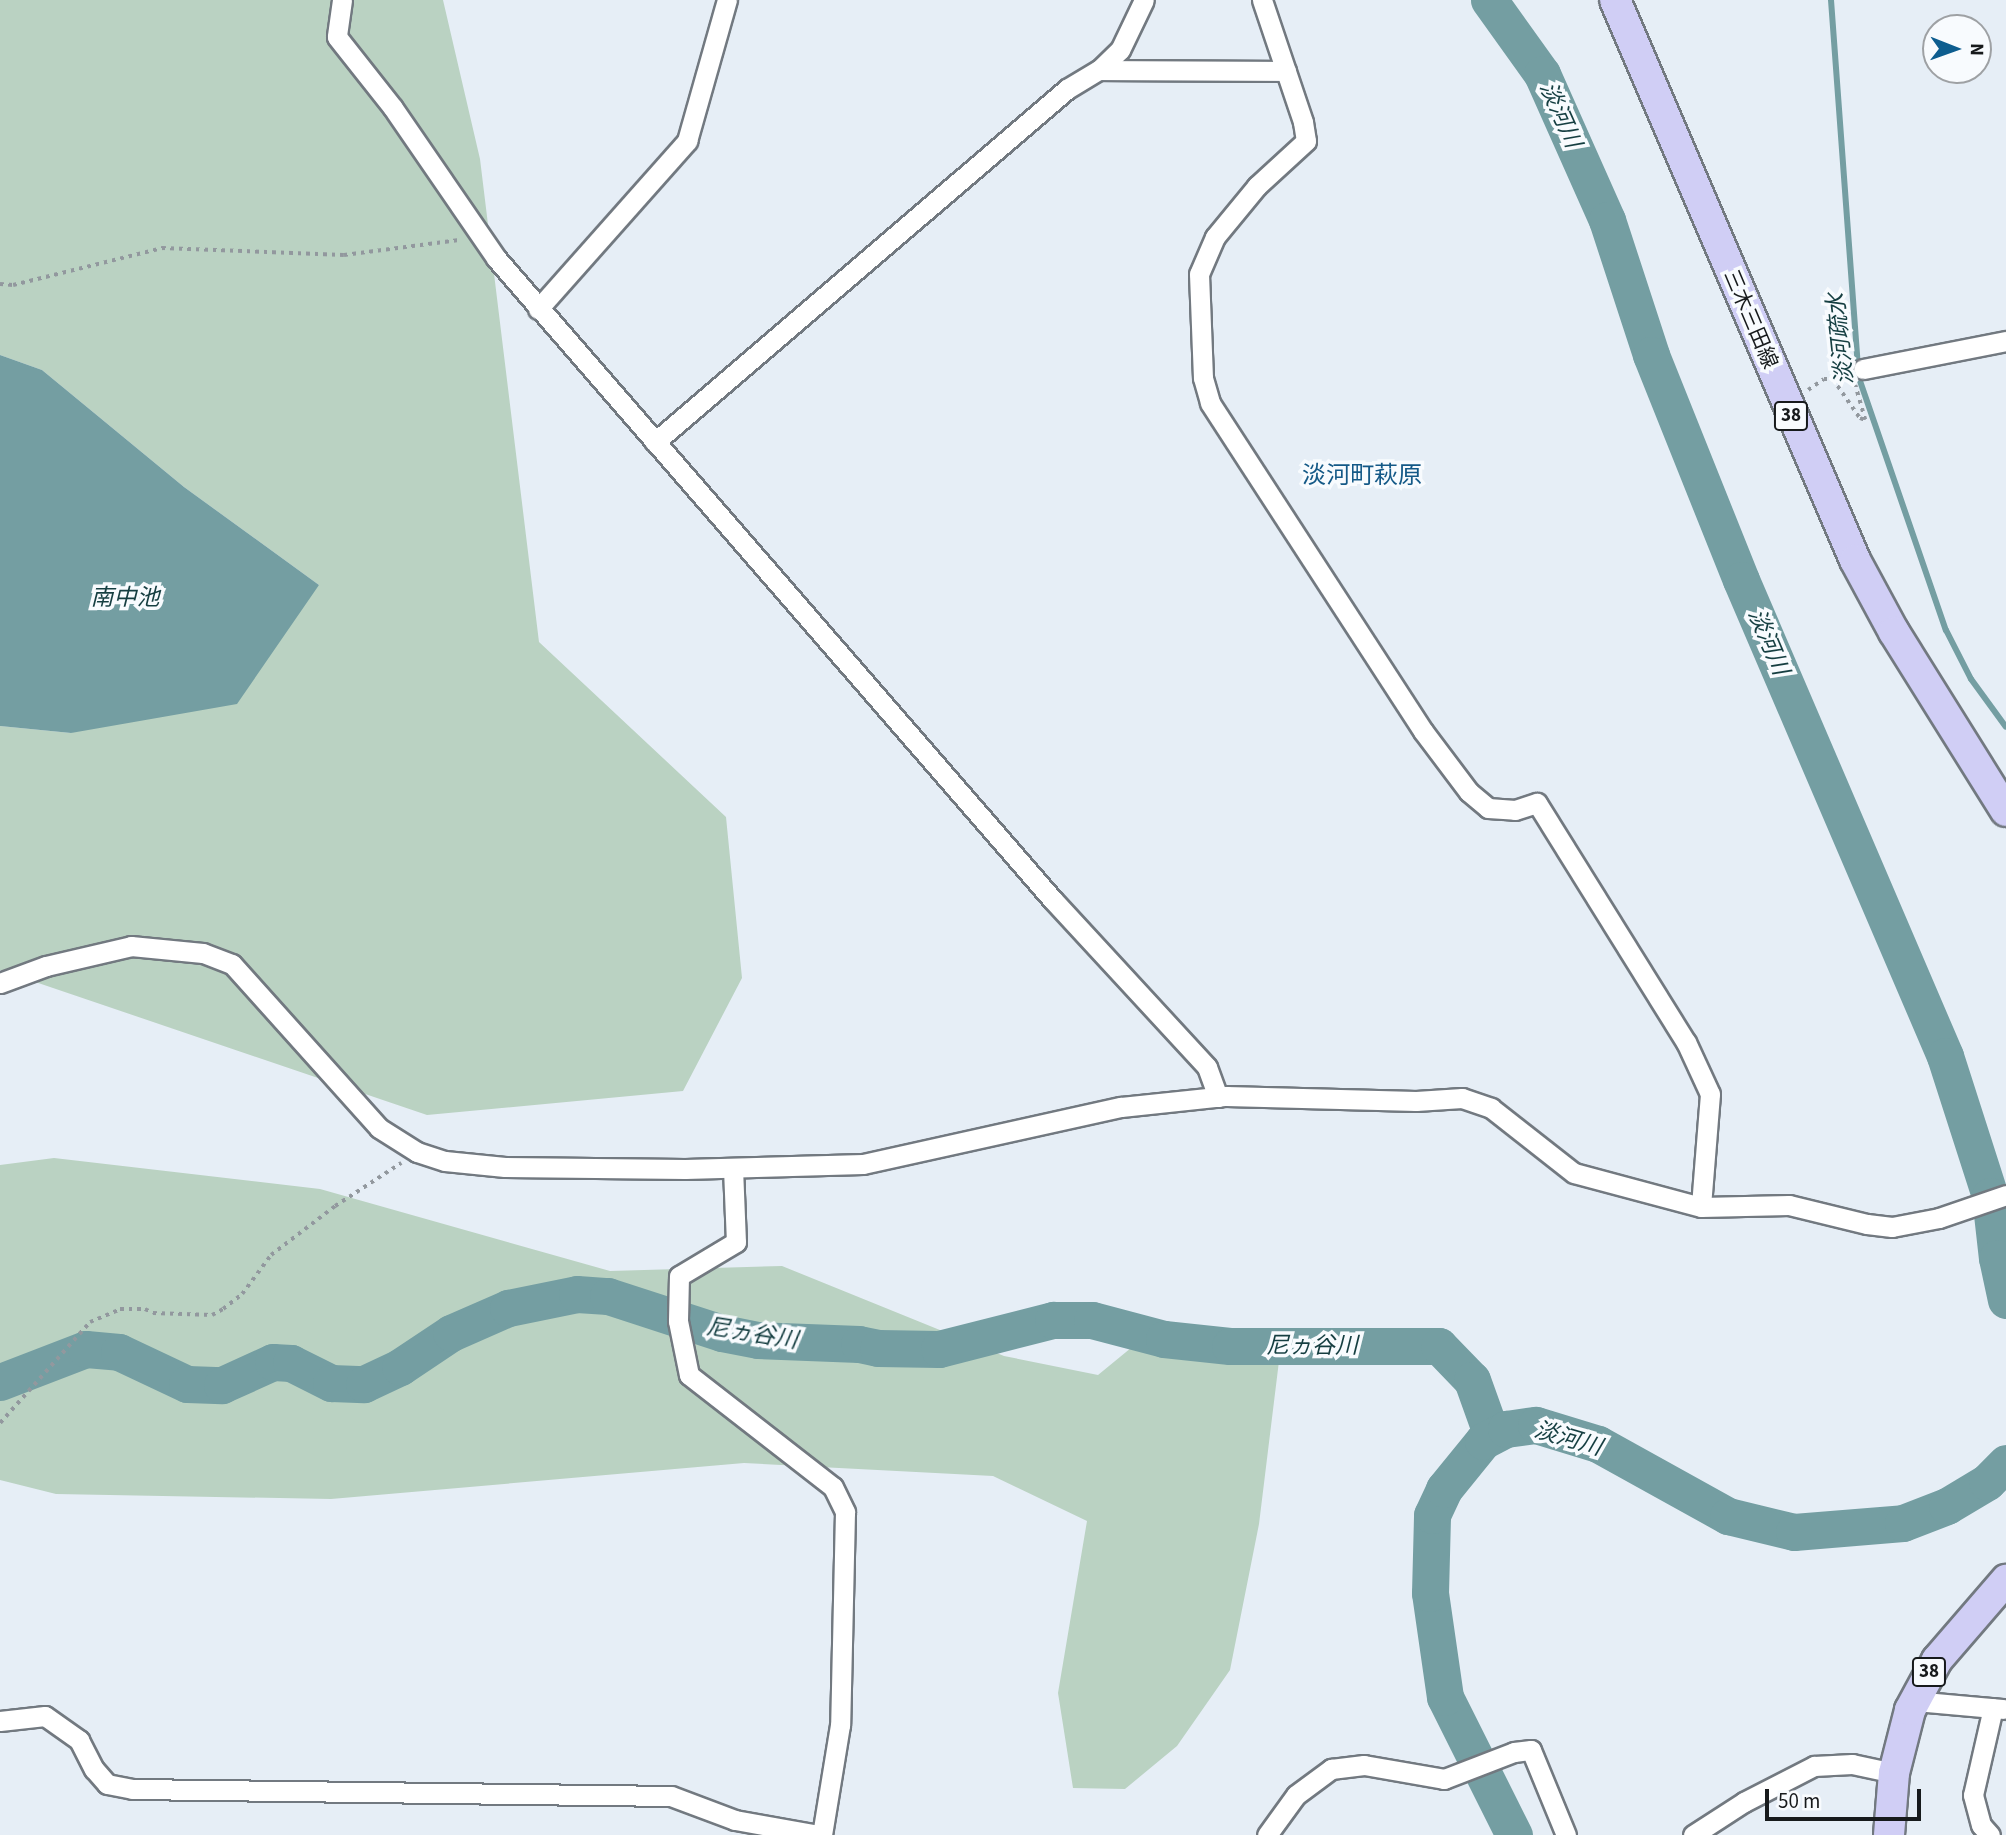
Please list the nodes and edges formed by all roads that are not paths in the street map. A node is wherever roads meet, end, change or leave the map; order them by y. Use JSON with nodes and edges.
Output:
{"nodes":[{"id":1,"x":342,"y":0,"type":"edge"},
{"id":2,"x":727,"y":0,"type":"edge"},
{"id":3,"x":1144,"y":0,"type":"edge"},
{"id":4,"x":1262,"y":0,"type":"edge"},
{"id":5,"x":1615,"y":0,"type":"edge"},
{"id":6,"x":1098,"y":70,"type":"junction"},
{"id":7,"x":1286,"y":71,"type":"junction"},
{"id":8,"x":538,"y":309,"type":"junction"},
{"id":9,"x":2006,"y":341,"type":"edge"},
{"id":10,"x":1858,"y":375,"type":"road end"},
{"id":11,"x":655,"y":442,"type":"junction"},
{"id":12,"x":2006,"y":811,"type":"edge"},
{"id":13,"x":0,"y":983,"type":"edge"},
{"id":14,"x":1218,"y":1097,"type":"junction"},
{"id":15,"x":733,"y":1168,"type":"junction"},
{"id":16,"x":2006,"y":1195,"type":"edge"},
{"id":17,"x":1700,"y":1207,"type":"junction"},
{"id":18,"x":2006,"y":1580,"type":"edge"},
{"id":19,"x":1914,"y":1701,"type":"junction"},
{"id":20,"x":2000,"y":1709,"type":"edge"},
{"id":21,"x":0,"y":1721,"type":"edge"},
{"id":22,"x":1894,"y":1779,"type":"junction"},
{"id":23,"x":1889,"y":1831,"type":"edge"},
{"id":24,"x":820,"y":1835,"type":"edge"},
{"id":25,"x":1267,"y":1835,"type":"edge"},
{"id":26,"x":1566,"y":1835,"type":"edge"},
{"id":27,"x":1692,"y":1835,"type":"edge"},
{"id":28,"x":1990,"y":1835,"type":"edge"}],
"edges":[{"from":1,"to":8,"type":"street"},
{"from":2,"to":8,"type":"street"},
{"from":3,"to":6,"type":"street"},
{"from":4,"to":7,"type":"street"},
{"from":5,"to":12,"type":"main road","name":"三木三田線","number":"38"},
{"from":6,"to":7,"type":"street"},
{"from":6,"to":11,"type":"street"},
{"from":7,"to":17,"type":"street"},
{"from":8,"to":11,"type":"street"},
{"from":9,"to":10,"type":"street"},
{"from":11,"to":14,"type":"street"},
{"from":13,"to":15,"type":"street"},
{"from":14,"to":15,"type":"street"},
{"from":14,"to":17,"type":"street"},
{"from":15,"to":24,"type":"street"},
{"from":16,"to":17,"type":"street"},
{"from":18,"to":19,"type":"main road","number":"38"},
{"from":19,"to":20,"type":"street"},
{"from":19,"to":22,"type":"main road","number":"38"},
{"from":20,"to":28,"type":"street"},
{"from":21,"to":24,"type":"street"},
{"from":22,"to":23,"type":"main road","number":"38"},
{"from":22,"to":27,"type":"street"},
{"from":25,"to":26,"type":"street"}]}
